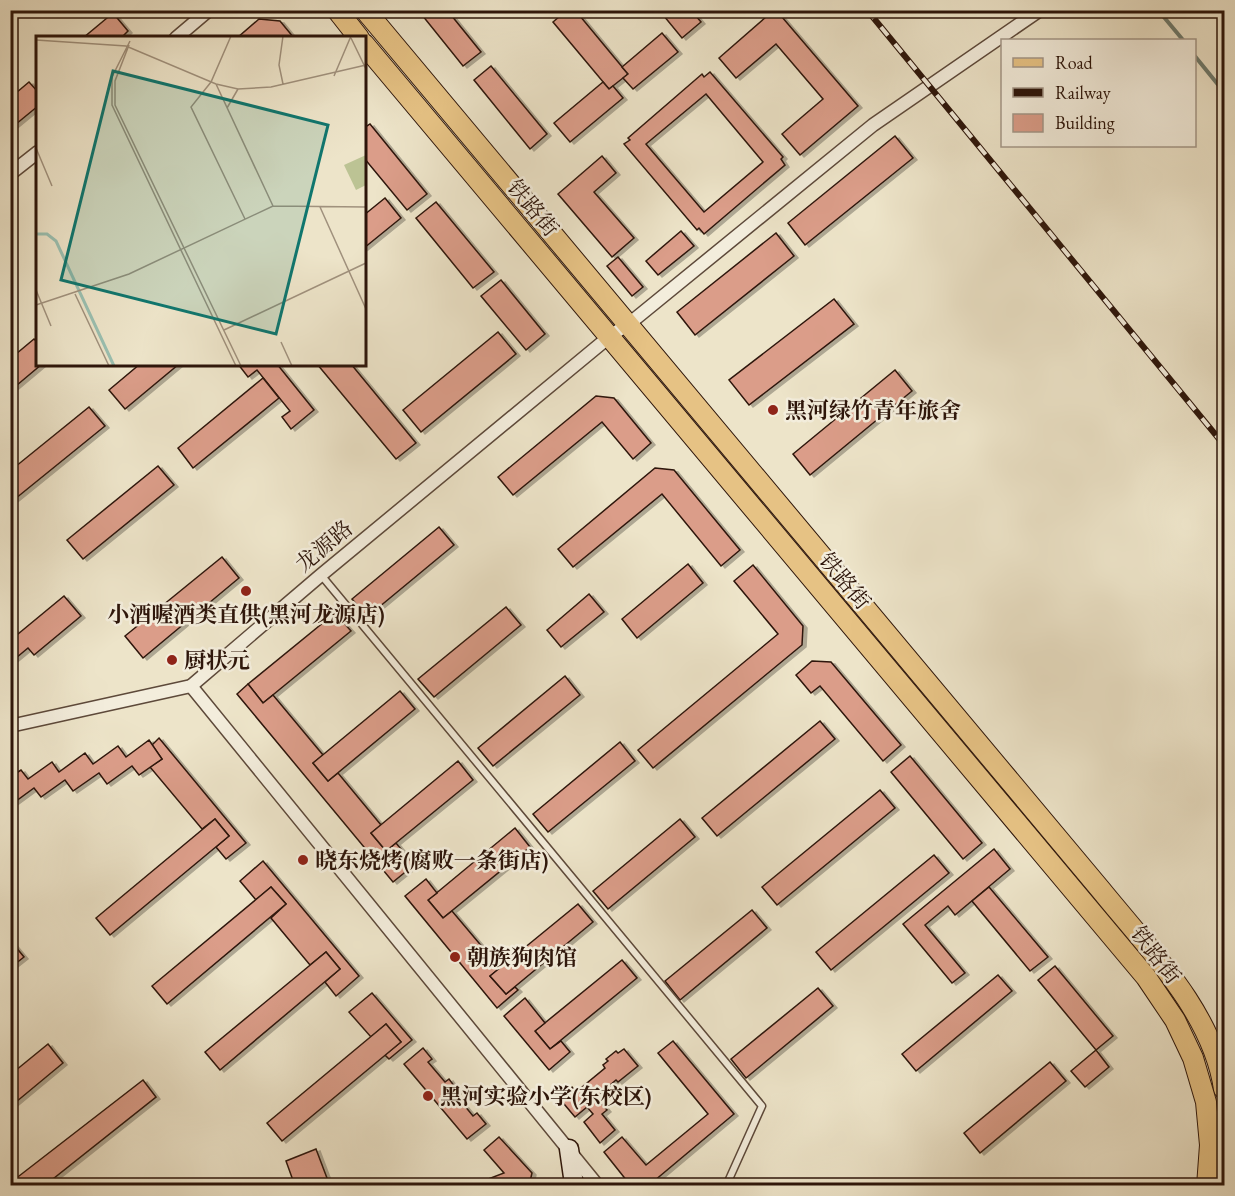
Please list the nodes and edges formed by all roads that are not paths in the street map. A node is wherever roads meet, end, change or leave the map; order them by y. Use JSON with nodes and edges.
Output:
{"nodes":[{"id":1,"x":209,"y":10,"type":"edge"},
{"id":2,"x":337,"y":10,"type":"edge"},
{"id":3,"x":365,"y":10,"type":"edge"},
{"id":4,"x":1040,"y":10,"type":"edge"},
{"id":5,"x":178,"y":36,"type":"edge"},
{"id":6,"x":357,"y":36,"type":"edge"},
{"id":7,"x":366,"y":46,"type":"edge"},
{"id":8,"x":36,"y":154,"type":"edge"},
{"id":9,"x":10,"y":174,"type":"edge"},
{"id":10,"x":628,"y":324,"type":"junction"},
{"id":11,"x":609,"y":337,"type":"junction"},
{"id":12,"x":321,"y":575,"type":"junction"},
{"id":13,"x":191,"y":686,"type":"junction"},
{"id":14,"x":10,"y":726,"type":"edge"},
{"id":15,"x":1224,"y":1089,"type":"edge"},
{"id":16,"x":569,"y":1149,"type":"junction"},
{"id":17,"x":573,"y":1185,"type":"edge"},
{"id":18,"x":598,"y":1185,"type":"edge"},
{"id":19,"x":726,"y":1185,"type":"edge"},
{"id":20,"x":1207,"y":1185,"type":"edge"}],
"edges":[{"from":1,"to":5,"type":"street"},
{"from":2,"to":6,"type":"main road"},
{"from":3,"to":10,"type":"main road","name":"铁路街"},
{"from":4,"to":10,"type":"street","name":"龙源路"},
{"from":7,"to":11,"type":"main road","name":"铁路街"},
{"from":8,"to":9,"type":"street"},
{"from":10,"to":11,"type":"street","name":"龙源路"},
{"from":10,"to":15,"type":"main road","name":"铁路街"},
{"from":11,"to":12,"type":"street","name":"龙源路"},
{"from":11,"to":20,"type":"main road","name":"铁路街"},
{"from":12,"to":13,"type":"street","name":"龙源路"},
{"from":12,"to":19,"type":"lane"},
{"from":13,"to":14,"type":"street","name":"龙源路"},
{"from":13,"to":16,"type":"street"},
{"from":16,"to":17,"type":"street"},
{"from":16,"to":18,"type":"street"}]}
